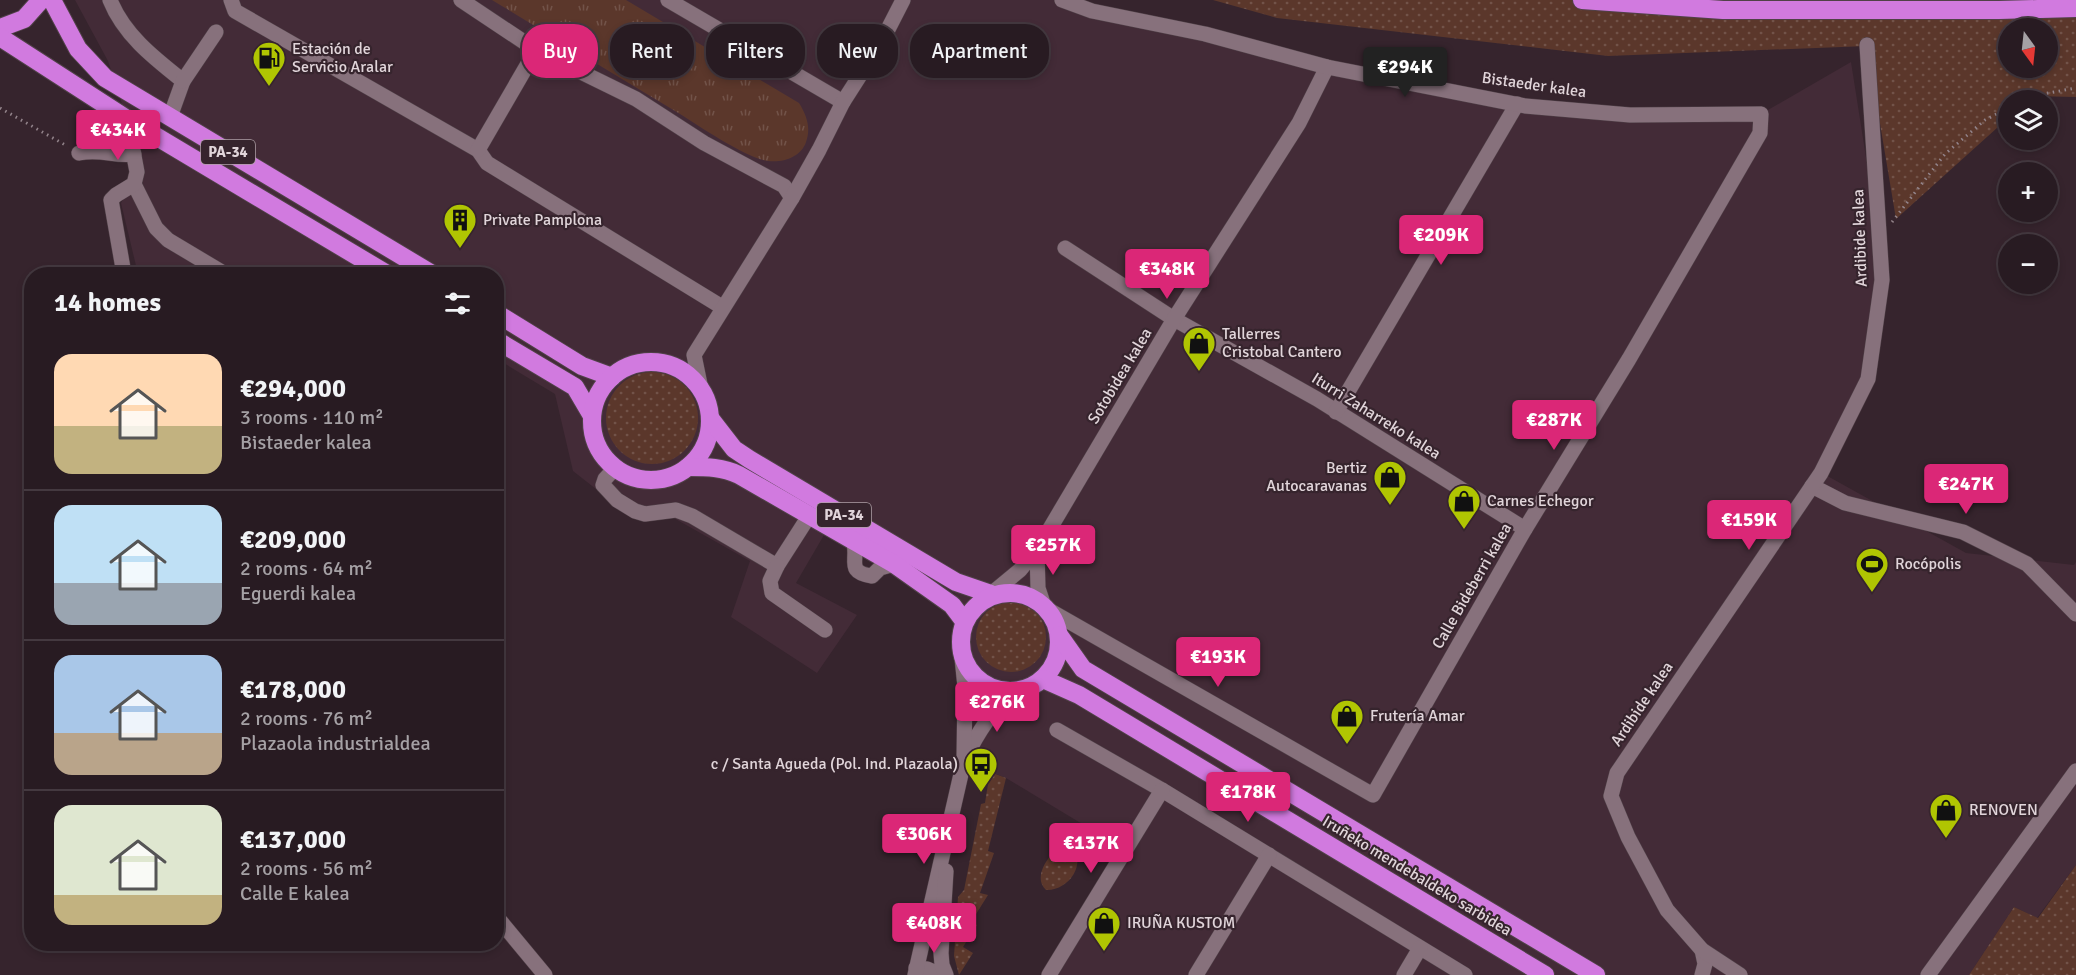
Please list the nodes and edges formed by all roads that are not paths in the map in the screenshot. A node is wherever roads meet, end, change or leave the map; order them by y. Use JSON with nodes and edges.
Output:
{"nodes":[{"id":1,"x":41,"y":0,"type":"edge"},
{"id":2,"x":52,"y":0,"type":"edge"},
{"id":3,"x":110,"y":0,"type":"edge"},
{"id":4,"x":231,"y":0,"type":"edge"},
{"id":5,"x":461,"y":0,"type":"edge"},
{"id":6,"x":668,"y":0,"type":"edge"},
{"id":7,"x":903,"y":0,"type":"edge"},
{"id":8,"x":1062,"y":0,"type":"edge"},
{"id":9,"x":1582,"y":0,"type":"edge"},
{"id":10,"x":2076,"y":8,"type":"edge"},
{"id":11,"x":0,"y":28,"type":"edge"},
{"id":12,"x":216,"y":32,"type":"dead end"},
{"id":13,"x":0,"y":37,"type":"edge"},
{"id":14,"x":522,"y":41,"type":"edge"},
{"id":15,"x":1867,"y":45,"type":"dead end"},
{"id":16,"x":1327,"y":67,"type":"junction"},
{"id":17,"x":522,"y":74,"type":"edge"},
{"id":18,"x":593,"y":78,"type":"edge"},
{"id":19,"x":183,"y":81,"type":"junction"},
{"id":20,"x":843,"y":102,"type":"junction"},
{"id":21,"x":1517,"y":104,"type":"junction"},
{"id":22,"x":1761,"y":114,"type":"joint"},
{"id":23,"x":170,"y":117,"type":"junction"},
{"id":24,"x":127,"y":118,"type":"junction"},
{"id":25,"x":478,"y":150,"type":"junction"},
{"id":26,"x":79,"y":153,"type":"road end"},
{"id":27,"x":134,"y":154,"type":"junction"},
{"id":28,"x":134,"y":184,"type":"junction"},
{"id":29,"x":792,"y":198,"type":"junction"},
{"id":30,"x":1065,"y":248,"type":"dead end"},
{"id":31,"x":123,"y":267,"type":"edge"},
{"id":32,"x":213,"y":267,"type":"edge"},
{"id":33,"x":375,"y":267,"type":"edge"},
{"id":34,"x":420,"y":267,"type":"edge"},
{"id":35,"x":722,"y":307,"type":"junction"},
{"id":36,"x":504,"y":318,"type":"edge"},
{"id":37,"x":1174,"y":319,"type":"junction"},
{"id":38,"x":504,"y":345,"type":"edge"},
{"id":39,"x":612,"y":377,"type":"junction"},
{"id":40,"x":701,"y":389,"type":"junction"},
{"id":41,"x":1336,"y":412,"type":"junction"},
{"id":42,"x":592,"y":416,"type":"junction"},
{"id":43,"x":710,"y":418,"type":"junction"},
{"id":44,"x":688,"y":467,"type":"junction"},
{"id":45,"x":615,"y":468,"type":"junction"},
{"id":46,"x":1812,"y":486,"type":"junction"},
{"id":47,"x":810,"y":516,"type":"junction"},
{"id":48,"x":1525,"y":529,"type":"junction"},
{"id":49,"x":1037,"y":550,"type":"junction"},
{"id":50,"x":777,"y":566,"type":"junction"},
{"id":51,"x":991,"y":594,"type":"junction"},
{"id":52,"x":1045,"y":608,"type":"junction"},
{"id":53,"x":2076,"y":614,"type":"edge"},
{"id":54,"x":964,"y":621,"type":"junction"},
{"id":55,"x":825,"y":630,"type":"dead end"},
{"id":56,"x":1059,"y":635,"type":"junction"},
{"id":57,"x":962,"y":658,"type":"junction"},
{"id":58,"x":1043,"y":679,"type":"junction"},
{"id":59,"x":1014,"y":691,"type":"junction"},
{"id":60,"x":1057,"y":730,"type":"dead end"},
{"id":61,"x":964,"y":761,"type":"junction"},
{"id":62,"x":2076,"y":771,"type":"edge"},
{"id":63,"x":1162,"y":790,"type":"junction"},
{"id":64,"x":945,"y":850,"type":"junction"},
{"id":65,"x":1269,"y":855,"type":"junction"},
{"id":66,"x":504,"y":926,"type":"edge"},
{"id":67,"x":1420,"y":948,"type":"junction"},
{"id":68,"x":1702,"y":950,"type":"junction"},
{"id":69,"x":915,"y":972,"type":"edge"},
{"id":70,"x":545,"y":975,"type":"edge"},
{"id":71,"x":941,"y":975,"type":"edge"},
{"id":72,"x":946,"y":975,"type":"edge"},
{"id":73,"x":1049,"y":975,"type":"edge"},
{"id":74,"x":1196,"y":975,"type":"edge"},
{"id":75,"x":1404,"y":975,"type":"edge"},
{"id":76,"x":1465,"y":975,"type":"edge"},
{"id":77,"x":1545,"y":975,"type":"edge"},
{"id":78,"x":1596,"y":975,"type":"edge"},
{"id":79,"x":1702,"y":975,"type":"edge"},
{"id":80,"x":1740,"y":975,"type":"edge"},
{"id":81,"x":1928,"y":975,"type":"edge"}],
"edges":[{"from":1,"to":11,"type":"highway"},
{"from":2,"to":23,"type":"highway","number":"PA-34"},
{"from":3,"to":19,"type":"street"},
{"from":4,"to":25,"type":"street"},
{"from":5,"to":14,"type":"street"},
{"from":6,"to":20,"type":"street"},
{"from":7,"to":20,"type":"street"},
{"from":8,"to":16,"type":"street","name":"Bistaeder kalea"},
{"from":9,"to":10,"type":"highway"},
{"from":12,"to":19,"type":"street"},
{"from":13,"to":24,"type":"highway","number":"PA-34"},
{"from":15,"to":46,"type":"street","name":"Ardibide kalea"},
{"from":16,"to":21,"type":"street","name":"Bistaeder kalea"},
{"from":16,"to":37,"type":"street","name":"Sotobidea kalea"},
{"from":17,"to":25,"type":"street"},
{"from":18,"to":29,"type":"street"},
{"from":19,"to":23,"type":"street"},
{"from":20,"to":29,"type":"street"},
{"from":21,"to":22,"type":"street","name":"Bistaeder kalea"},
{"from":21,"to":41,"type":"street"},
{"from":22,"to":48,"type":"street","name":"Calle Bideberri kalea"},
{"from":23,"to":34,"type":"highway","number":"PA-34"},
{"from":24,"to":27,"type":"street"},
{"from":24,"to":33,"type":"highway","number":"PA-34"},
{"from":25,"to":35,"type":"street"},
{"from":26,"to":27,"type":"street"},
{"from":27,"to":28,"type":"street"},
{"from":28,"to":31,"type":"street"},
{"from":28,"to":32,"type":"street"},
{"from":29,"to":35,"type":"street"},
{"from":30,"to":37,"type":"street","name":"Iturri Zaharreko kalea"},
{"from":35,"to":40,"type":"street"},
{"from":36,"to":39,"type":"highway"},
{"from":37,"to":41,"type":"street","name":"Iturri Zaharreko kalea"},
{"from":37,"to":49,"type":"street","name":"Sotobidea kalea"},
{"from":38,"to":42,"type":"highway"},
{"from":39,"to":40,"type":"highway"},
{"from":39,"to":42,"type":"highway"},
{"from":40,"to":43,"type":"highway","number":"PA-34"},
{"from":41,"to":48,"type":"street","name":"Iturri Zaharreko kalea"},
{"from":42,"to":45,"type":"highway"},
{"from":43,"to":44,"type":"highway","number":"PA-34"},
{"from":43,"to":51,"type":"highway","number":"PA-34"},
{"from":44,"to":45,"type":"highway","number":"PA-34"},
{"from":44,"to":47,"type":"highway","number":"PA-34"},
{"from":45,"to":50,"type":"street"},
{"from":46,"to":53,"type":"street"},
{"from":46,"to":68,"type":"street","name":"Ardibide kalea"},
{"from":47,"to":50,"type":"street"},
{"from":47,"to":54,"type":"highway","number":"PA-34"},
{"from":48,"to":52,"type":"street","name":"Calle Bideberri kalea"},
{"from":49,"to":51,"type":"street","name":"Sotobidea kalea"},
{"from":49,"to":52,"type":"street"},
{"from":50,"to":55,"type":"street"},
{"from":51,"to":52,"type":"highway","number":"PA-34"},
{"from":51,"to":54,"type":"highway"},
{"from":52,"to":56,"type":"highway"},
{"from":54,"to":57,"type":"highway"},
{"from":56,"to":58,"type":"highway"},
{"from":56,"to":78,"type":"highway","name":"Iruñeko mendebaldeko sarbidea"},
{"from":57,"to":59,"type":"highway"},
{"from":57,"to":61,"type":"street"},
{"from":58,"to":59,"type":"highway"},
{"from":58,"to":77,"type":"highway","name":"Iruñeko mendebaldeko sarbidea"},
{"from":59,"to":61,"type":"street"},
{"from":60,"to":63,"type":"street"},
{"from":61,"to":64,"type":"street"},
{"from":62,"to":81,"type":"street"},
{"from":63,"to":65,"type":"street"},
{"from":63,"to":73,"type":"street"},
{"from":64,"to":69,"type":"street"},
{"from":64,"to":72,"type":"street"},
{"from":65,"to":67,"type":"street"},
{"from":65,"to":74,"type":"street"},
{"from":66,"to":70,"type":"street"},
{"from":67,"to":75,"type":"street"},
{"from":67,"to":76,"type":"street"},
{"from":68,"to":79,"type":"street"},
{"from":68,"to":80,"type":"street","name":"Ardibide kalea"},
{"from":69,"to":71,"type":"street"}]}
